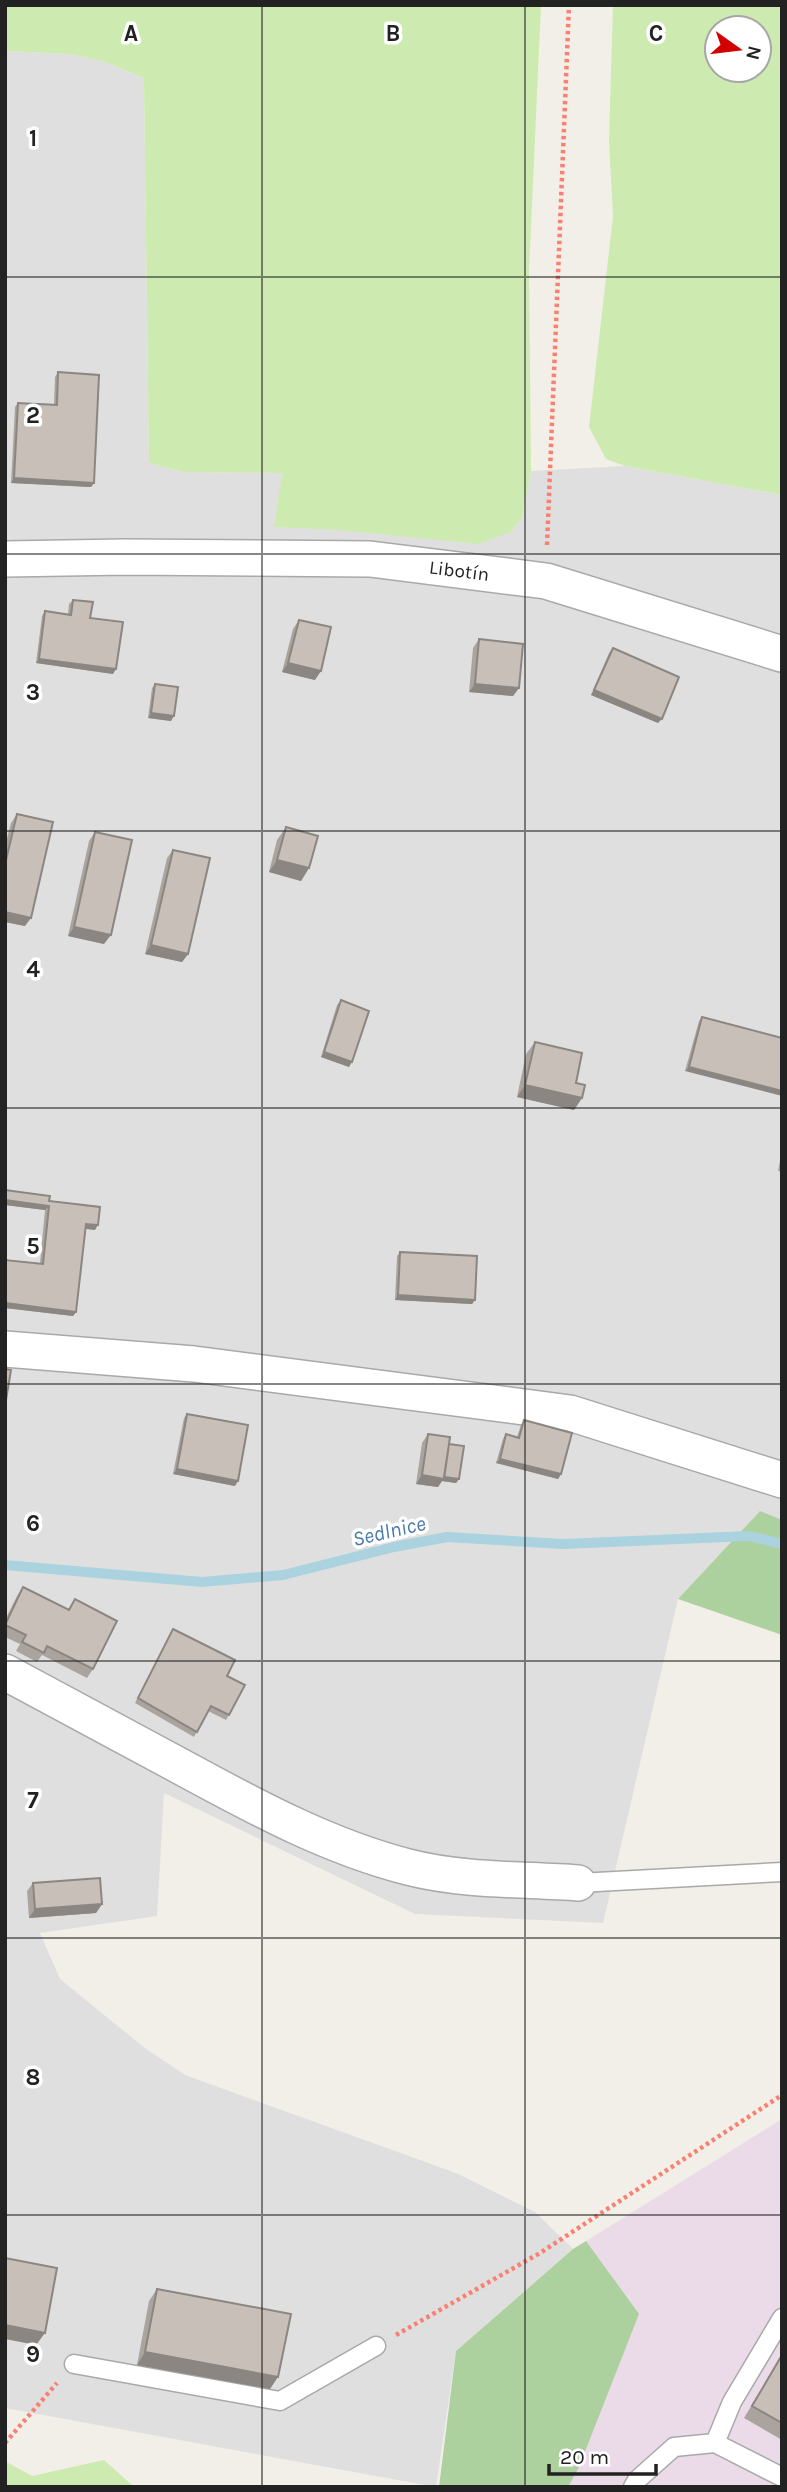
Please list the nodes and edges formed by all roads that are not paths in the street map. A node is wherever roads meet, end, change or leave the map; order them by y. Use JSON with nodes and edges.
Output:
{"nodes":[{"id":1,"x":5,"y":559,"type":"edge"},
{"id":2,"x":782,"y":654,"type":"edge"},
{"id":3,"x":5,"y":1349,"type":"edge"},
{"id":4,"x":782,"y":1480,"type":"edge"},
{"id":5,"x":5,"y":1672,"type":"edge"},
{"id":6,"x":782,"y":1872,"type":"edge"},
{"id":7,"x":578,"y":1883,"type":"joint"},
{"id":8,"x":782,"y":2318,"type":"edge"},
{"id":9,"x":376,"y":2346,"type":"road end"},
{"id":10,"x":74,"y":2364,"type":"road end"},
{"id":11,"x":715,"y":2443,"type":"junction"},
{"id":12,"x":782,"y":2477,"type":"edge"},
{"id":13,"x":633,"y":2487,"type":"edge"}],
"edges":[{"from":1,"to":2,"type":"street","name":"Libotín"},
{"from":3,"to":4,"type":"street"},
{"from":5,"to":7,"type":"street"},
{"from":6,"to":7,"type":"lane"},
{"from":8,"to":11,"type":"lane"},
{"from":9,"to":10,"type":"lane"},
{"from":11,"to":12,"type":"lane"},
{"from":11,"to":13,"type":"lane"}]}
